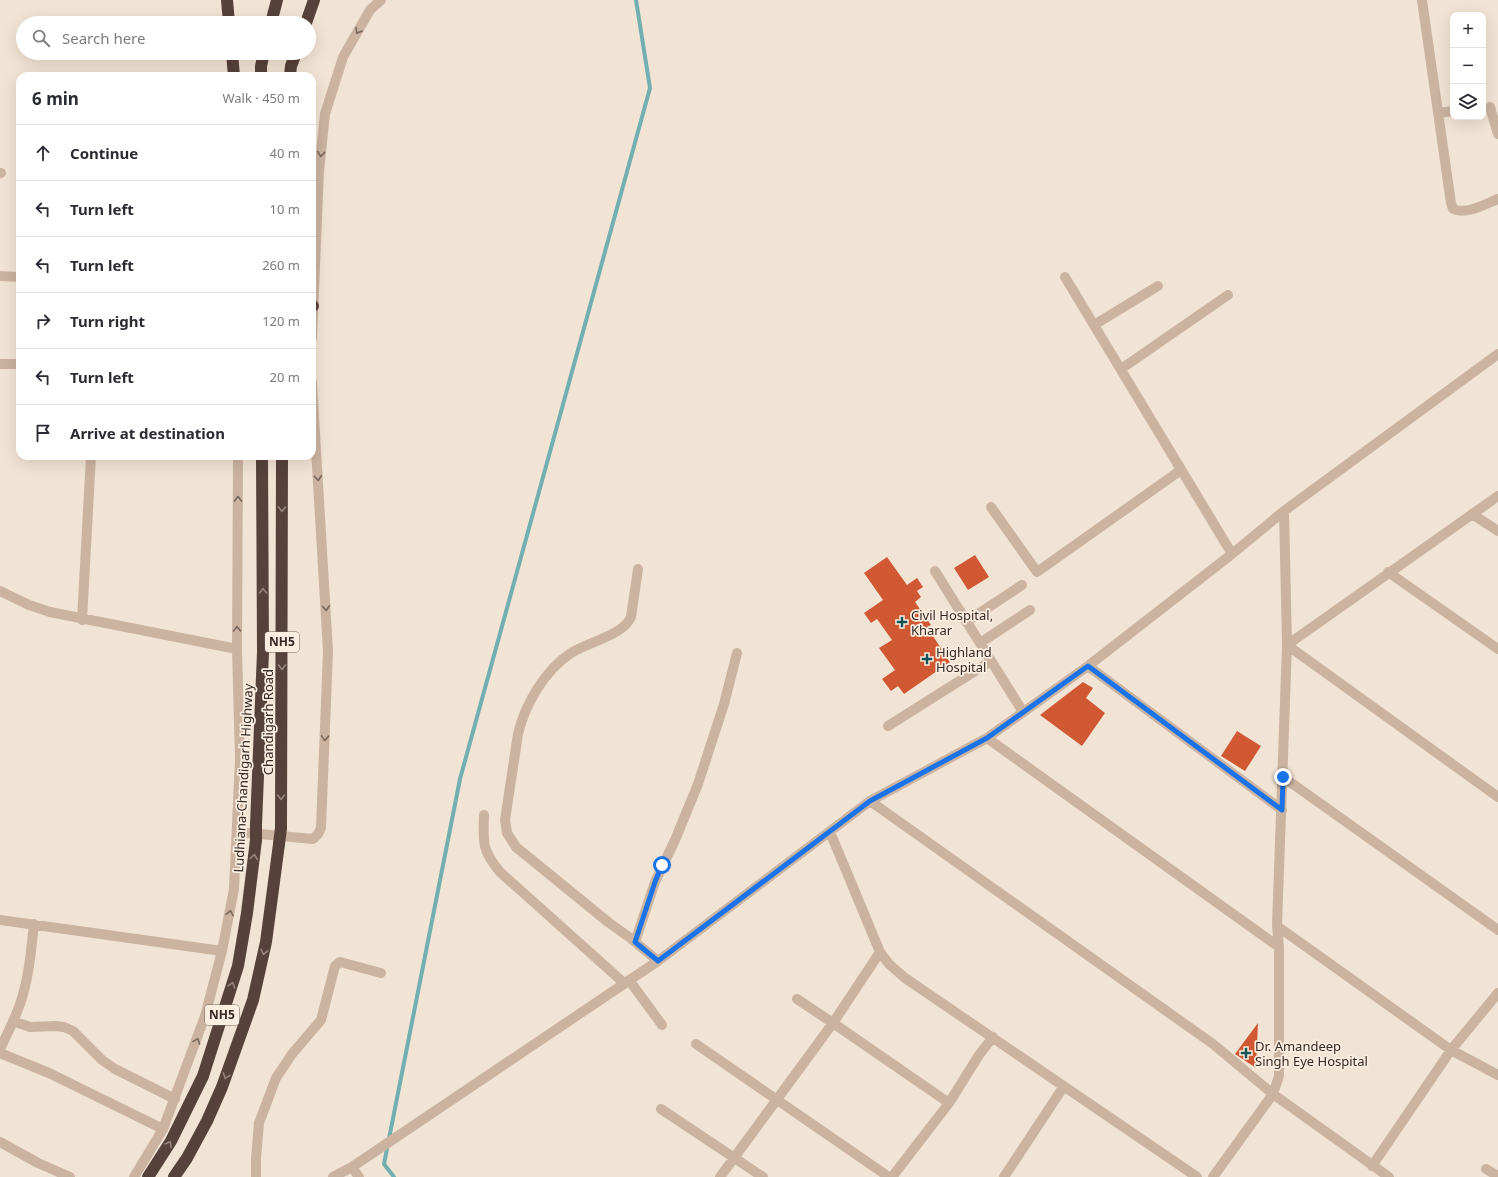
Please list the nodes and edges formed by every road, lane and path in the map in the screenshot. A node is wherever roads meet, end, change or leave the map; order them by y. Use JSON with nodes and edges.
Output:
{"nodes":[{"id":1,"x":227,"y":0,"type":"edge"},
{"id":2,"x":277,"y":0,"type":"edge"},
{"id":3,"x":314,"y":0,"type":"edge"},
{"id":4,"x":381,"y":0,"type":"edge"},
{"id":5,"x":1422,"y":0,"type":"edge"},
{"id":6,"x":228,"y":16,"type":"edge"},
{"id":7,"x":273,"y":16,"type":"edge"},
{"id":8,"x":308,"y":16,"type":"edge"},
{"id":9,"x":233,"y":60,"type":"edge"},
{"id":10,"x":262,"y":60,"type":"edge"},
{"id":11,"x":294,"y":60,"type":"edge"},
{"id":12,"x":234,"y":72,"type":"edge"},
{"id":13,"x":261,"y":72,"type":"edge"},
{"id":14,"x":291,"y":72,"type":"edge"},
{"id":15,"x":1490,"y":106,"type":"edge"},
{"id":16,"x":1450,"y":112,"type":"edge"},
{"id":17,"x":1439,"y":113,"type":"junction"},
{"id":18,"x":1498,"y":134,"type":"edge"},
{"id":19,"x":1498,"y":200,"type":"edge"},
{"id":20,"x":316,"y":238,"type":"edge"},
{"id":21,"x":0,"y":276,"type":"edge"},
{"id":22,"x":16,"y":277,"type":"edge"},
{"id":23,"x":1065,"y":277,"type":"dead end"},
{"id":24,"x":1158,"y":286,"type":"dead end"},
{"id":25,"x":1228,"y":295,"type":"dead end"},
{"id":26,"x":1094,"y":325,"type":"junction"},
{"id":27,"x":1498,"y":354,"type":"edge"},
{"id":28,"x":0,"y":364,"type":"edge"},
{"id":29,"x":16,"y":364,"type":"edge"},
{"id":30,"x":1121,"y":369,"type":"junction"},
{"id":31,"x":316,"y":450,"type":"edge"},
{"id":32,"x":91,"y":460,"type":"edge"},
{"id":33,"x":238,"y":460,"type":"edge"},
{"id":34,"x":262,"y":460,"type":"edge"},
{"id":35,"x":282,"y":460,"type":"edge"},
{"id":36,"x":1181,"y":470,"type":"junction"},
{"id":37,"x":1498,"y":496,"type":"edge"},
{"id":38,"x":992,"y":507,"type":"dead end"},
{"id":39,"x":1284,"y":511,"type":"junction"},
{"id":40,"x":1472,"y":514,"type":"junction"},
{"id":41,"x":1498,"y":531,"type":"edge"},
{"id":42,"x":1232,"y":554,"type":"junction"},
{"id":43,"x":638,"y":568,"type":"dead end"},
{"id":44,"x":935,"y":571,"type":"dead end"},
{"id":45,"x":1388,"y":572,"type":"junction"},
{"id":46,"x":1022,"y":585,"type":"dead end"},
{"id":47,"x":0,"y":591,"type":"edge"},
{"id":48,"x":1030,"y":610,"type":"dead end"},
{"id":49,"x":82,"y":620,"type":"junction"},
{"id":50,"x":966,"y":622,"type":"junction"},
{"id":51,"x":980,"y":643,"type":"junction"},
{"id":52,"x":1287,"y":645,"type":"junction"},
{"id":53,"x":237,"y":649,"type":"junction"},
{"id":54,"x":1498,"y":649,"type":"edge"},
{"id":55,"x":737,"y":653,"type":"dead end"},
{"id":56,"x":991,"y":661,"type":"junction"},
{"id":57,"x":1088,"y":666,"type":"junction"},
{"id":58,"x":1022,"y":712,"type":"junction"},
{"id":59,"x":888,"y":726,"type":"dead end"},
{"id":60,"x":987,"y":738,"type":"junction"},
{"id":61,"x":1283,"y":777,"type":"junction"},
{"id":62,"x":1498,"y":797,"type":"edge"},
{"id":63,"x":870,"y":801,"type":"junction"},
{"id":64,"x":1282,"y":810,"type":"junction"},
{"id":65,"x":484,"y":815,"type":"dead end"},
{"id":66,"x":237,"y":832,"type":"junction"},
{"id":67,"x":830,"y":832,"type":"junction"},
{"id":68,"x":0,"y":920,"type":"edge"},
{"id":69,"x":34,"y":924,"type":"junction"},
{"id":70,"x":1278,"y":926,"type":"junction"},
{"id":71,"x":1498,"y":930,"type":"edge"},
{"id":72,"x":635,"y":942,"type":"junction"},
{"id":73,"x":1279,"y":947,"type":"junction"},
{"id":74,"x":222,"y":951,"type":"junction"},
{"id":75,"x":880,"y":952,"type":"junction"},
{"id":76,"x":658,"y":961,"type":"junction"},
{"id":77,"x":381,"y":973,"type":"dead end"},
{"id":78,"x":627,"y":982,"type":"junction"},
{"id":79,"x":1498,"y":993,"type":"edge"},
{"id":80,"x":797,"y":999,"type":"dead end"},
{"id":81,"x":13,"y":1021,"type":"junction"},
{"id":82,"x":833,"y":1022,"type":"junction"},
{"id":83,"x":662,"y":1025,"type":"dead end"},
{"id":84,"x":993,"y":1037,"type":"junction"},
{"id":85,"x":696,"y":1044,"type":"dead end"},
{"id":86,"x":0,"y":1049,"type":"edge"},
{"id":87,"x":1451,"y":1050,"type":"junction"},
{"id":88,"x":0,"y":1053,"type":"edge"},
{"id":89,"x":1498,"y":1075,"type":"edge"},
{"id":90,"x":1064,"y":1086,"type":"junction"},
{"id":91,"x":1273,"y":1094,"type":"junction"},
{"id":92,"x":175,"y":1099,"type":"junction"},
{"id":93,"x":777,"y":1099,"type":"junction"},
{"id":94,"x":949,"y":1103,"type":"junction"},
{"id":95,"x":661,"y":1109,"type":"dead end"},
{"id":96,"x":163,"y":1129,"type":"junction"},
{"id":97,"x":0,"y":1142,"type":"edge"},
{"id":98,"x":733,"y":1157,"type":"junction"},
{"id":99,"x":1372,"y":1166,"type":"junction"},
{"id":100,"x":352,"y":1167,"type":"junction"},
{"id":101,"x":1486,"y":1168,"type":"dead end"},
{"id":102,"x":1498,"y":1176,"type":"edge"},
{"id":103,"x":70,"y":1177,"type":"edge"},
{"id":104,"x":134,"y":1177,"type":"edge"},
{"id":105,"x":148,"y":1177,"type":"edge"},
{"id":106,"x":174,"y":1177,"type":"edge"},
{"id":107,"x":256,"y":1177,"type":"edge"},
{"id":108,"x":334,"y":1177,"type":"edge"},
{"id":109,"x":359,"y":1177,"type":"edge"},
{"id":110,"x":720,"y":1177,"type":"edge"},
{"id":111,"x":762,"y":1177,"type":"edge"},
{"id":112,"x":891,"y":1177,"type":"edge"},
{"id":113,"x":1004,"y":1177,"type":"edge"},
{"id":114,"x":1197,"y":1177,"type":"edge"},
{"id":115,"x":1213,"y":1177,"type":"edge"},
{"id":116,"x":1389,"y":1177,"type":"edge"}],
"edges":[{"from":1,"to":6,"type":"highway"},
{"from":2,"to":7,"type":"highway"},
{"from":3,"to":8,"type":"highway"},
{"from":4,"to":20,"type":"street","one_way":true},
{"from":5,"to":17,"type":"street"},
{"from":9,"to":12,"type":"highway"},
{"from":10,"to":13,"type":"highway"},
{"from":11,"to":14,"type":"highway"},
{"from":15,"to":18,"type":"street"},
{"from":16,"to":17,"type":"street"},
{"from":17,"to":19,"type":"street"},
{"from":21,"to":22,"type":"street"},
{"from":23,"to":26,"type":"street"},
{"from":24,"to":26,"type":"street"},
{"from":25,"to":30,"type":"street"},
{"from":26,"to":30,"type":"street"},
{"from":27,"to":39,"type":"street"},
{"from":28,"to":29,"type":"street"},
{"from":30,"to":36,"type":"street"},
{"from":31,"to":66,"type":"street","one_way":true},
{"from":32,"to":49,"type":"street"},
{"from":53,"to":33,"type":"street","one_way":true},
{"from":105,"to":34,"type":"highway","name":"Ludhiana-Chandigarh Highway","number":"NH5","one_way":true,"bridge":true},
{"from":35,"to":106,"type":"highway","name":"Chandigarh Road","number":"NH5","one_way":true,"bridge":true},
{"from":36,"to":38,"type":"street"},
{"from":36,"to":42,"type":"street"},
{"from":37,"to":40,"type":"street"},
{"from":39,"to":42,"type":"street"},
{"from":39,"to":52,"type":"street"},
{"from":40,"to":41,"type":"street"},
{"from":40,"to":45,"type":"street"},
{"from":42,"to":57,"type":"street"},
{"from":43,"to":72,"type":"street"},
{"from":44,"to":50,"type":"street"},
{"from":45,"to":52,"type":"street"},
{"from":45,"to":54,"type":"street"},
{"from":46,"to":50,"type":"street"},
{"from":47,"to":49,"type":"street"},
{"from":48,"to":51,"type":"street"},
{"from":49,"to":53,"type":"street"},
{"from":50,"to":51,"type":"street"},
{"from":51,"to":56,"type":"street"},
{"from":52,"to":61,"type":"street"},
{"from":52,"to":62,"type":"street"},
{"from":53,"to":66,"type":"street"},
{"from":55,"to":72,"type":"street"},
{"from":56,"to":58,"type":"street"},
{"from":56,"to":59,"type":"street"},
{"from":57,"to":58,"type":"street"},
{"from":57,"to":64,"type":"street"},
{"from":58,"to":60,"type":"street"},
{"from":60,"to":63,"type":"street"},
{"from":60,"to":73,"type":"street"},
{"from":61,"to":64,"type":"street"},
{"from":61,"to":71,"type":"street"},
{"from":63,"to":67,"type":"street"},
{"from":63,"to":91,"type":"street"},
{"from":64,"to":70,"type":"street"},
{"from":65,"to":78,"type":"street"},
{"from":74,"to":66,"type":"street","one_way":true},
{"from":67,"to":75,"type":"street"},
{"from":67,"to":76,"type":"street"},
{"from":68,"to":69,"type":"street"},
{"from":69,"to":74,"type":"street"},
{"from":69,"to":81,"type":"street"},
{"from":70,"to":73,"type":"street"},
{"from":70,"to":87,"type":"street"},
{"from":72,"to":76,"type":"street"},
{"from":73,"to":91,"type":"street"},
{"from":92,"to":74,"type":"street","one_way":true},
{"from":75,"to":82,"type":"street"},
{"from":75,"to":84,"type":"street"},
{"from":76,"to":78,"type":"street"},
{"from":77,"to":107,"type":"street"},
{"from":78,"to":83,"type":"street"},
{"from":78,"to":100,"type":"street"},
{"from":79,"to":87,"type":"street"},
{"from":80,"to":82,"type":"street"},
{"from":81,"to":86,"type":"street"},
{"from":81,"to":92,"type":"street"},
{"from":82,"to":93,"type":"street"},
{"from":82,"to":94,"type":"street"},
{"from":84,"to":90,"type":"street"},
{"from":84,"to":94,"type":"street"},
{"from":85,"to":93,"type":"street"},
{"from":87,"to":89,"type":"street"},
{"from":87,"to":99,"type":"street"},
{"from":88,"to":96,"type":"street"},
{"from":90,"to":113,"type":"street"},
{"from":90,"to":114,"type":"street"},
{"from":91,"to":99,"type":"street"},
{"from":91,"to":115,"type":"street"},
{"from":92,"to":96,"type":"street"},
{"from":93,"to":98,"type":"street"},
{"from":93,"to":112,"type":"street"},
{"from":94,"to":112,"type":"street"},
{"from":95,"to":98,"type":"street"},
{"from":96,"to":104,"type":"street"},
{"from":97,"to":103,"type":"street"},
{"from":98,"to":110,"type":"street"},
{"from":98,"to":111,"type":"street"},
{"from":99,"to":116,"type":"street"},
{"from":100,"to":108,"type":"street"},
{"from":100,"to":109,"type":"street"},
{"from":101,"to":102,"type":"street"}]}
